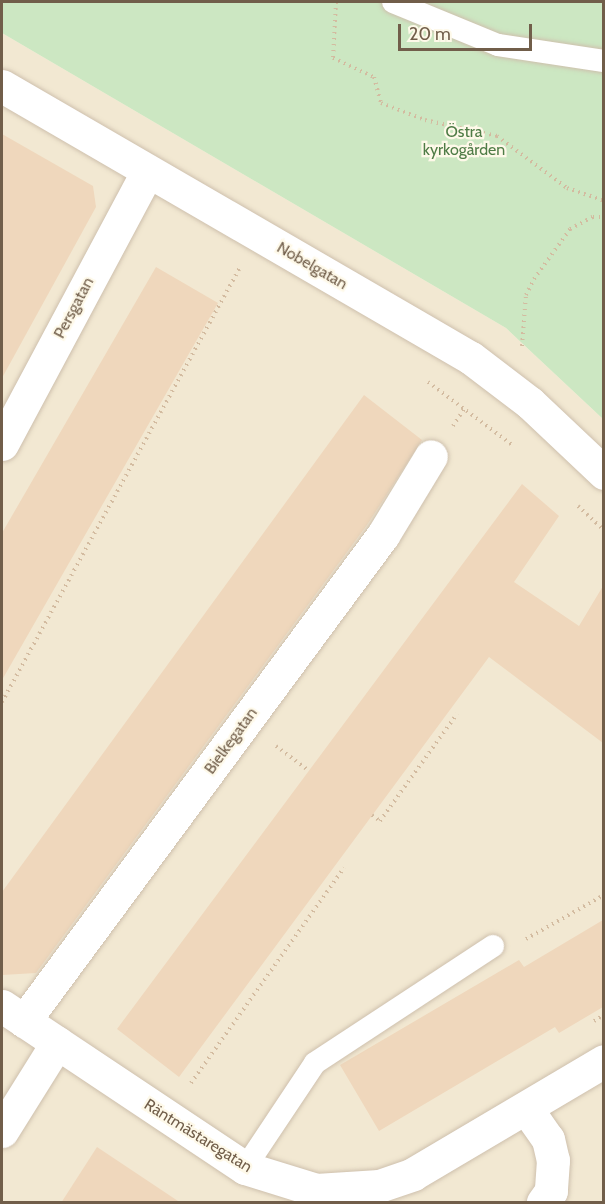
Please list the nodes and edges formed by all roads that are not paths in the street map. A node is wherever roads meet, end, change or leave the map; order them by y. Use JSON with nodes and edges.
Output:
{"nodes":[{"id":1,"x":393,"y":2,"type":"edge"},
{"id":2,"x":603,"y":61,"type":"edge"},
{"id":3,"x":2,"y":86,"type":"edge"},
{"id":4,"x":147,"y":172,"type":"junction"},
{"id":5,"x":2,"y":444,"type":"edge"},
{"id":6,"x":431,"y":456,"type":"dead end"},
{"id":7,"x":603,"y":473,"type":"edge"},
{"id":8,"x":493,"y":946,"type":"road end"},
{"id":9,"x":13,"y":1014,"type":"edge"},
{"id":10,"x":57,"y":1043,"type":"junction"},
{"id":11,"x":603,"y":1061,"type":"edge"},
{"id":12,"x":526,"y":1108,"type":"junction"},
{"id":13,"x":2,"y":1131,"type":"edge"},
{"id":14,"x":245,"y":1168,"type":"junction"},
{"id":15,"x":543,"y":1203,"type":"edge"}],
"edges":[{"from":1,"to":2,"type":"lane"},
{"from":3,"to":4,"type":"street","name":"Nobelgatan"},
{"from":4,"to":5,"type":"street","name":"Persgatan"},
{"from":4,"to":7,"type":"street","name":"Nobelgatan"},
{"from":6,"to":9,"type":"street","name":"Bielkegatan"},
{"from":8,"to":14,"type":"lane"},
{"from":9,"to":10,"type":"street","name":"Räntmästaregatan"},
{"from":10,"to":13,"type":"street"},
{"from":10,"to":14,"type":"street","name":"Räntmästaregatan"},
{"from":11,"to":12,"type":"street","name":"Räntmästaregatan"},
{"from":12,"to":14,"type":"street","name":"Räntmästaregatan"},
{"from":12,"to":15,"type":"street"}]}
